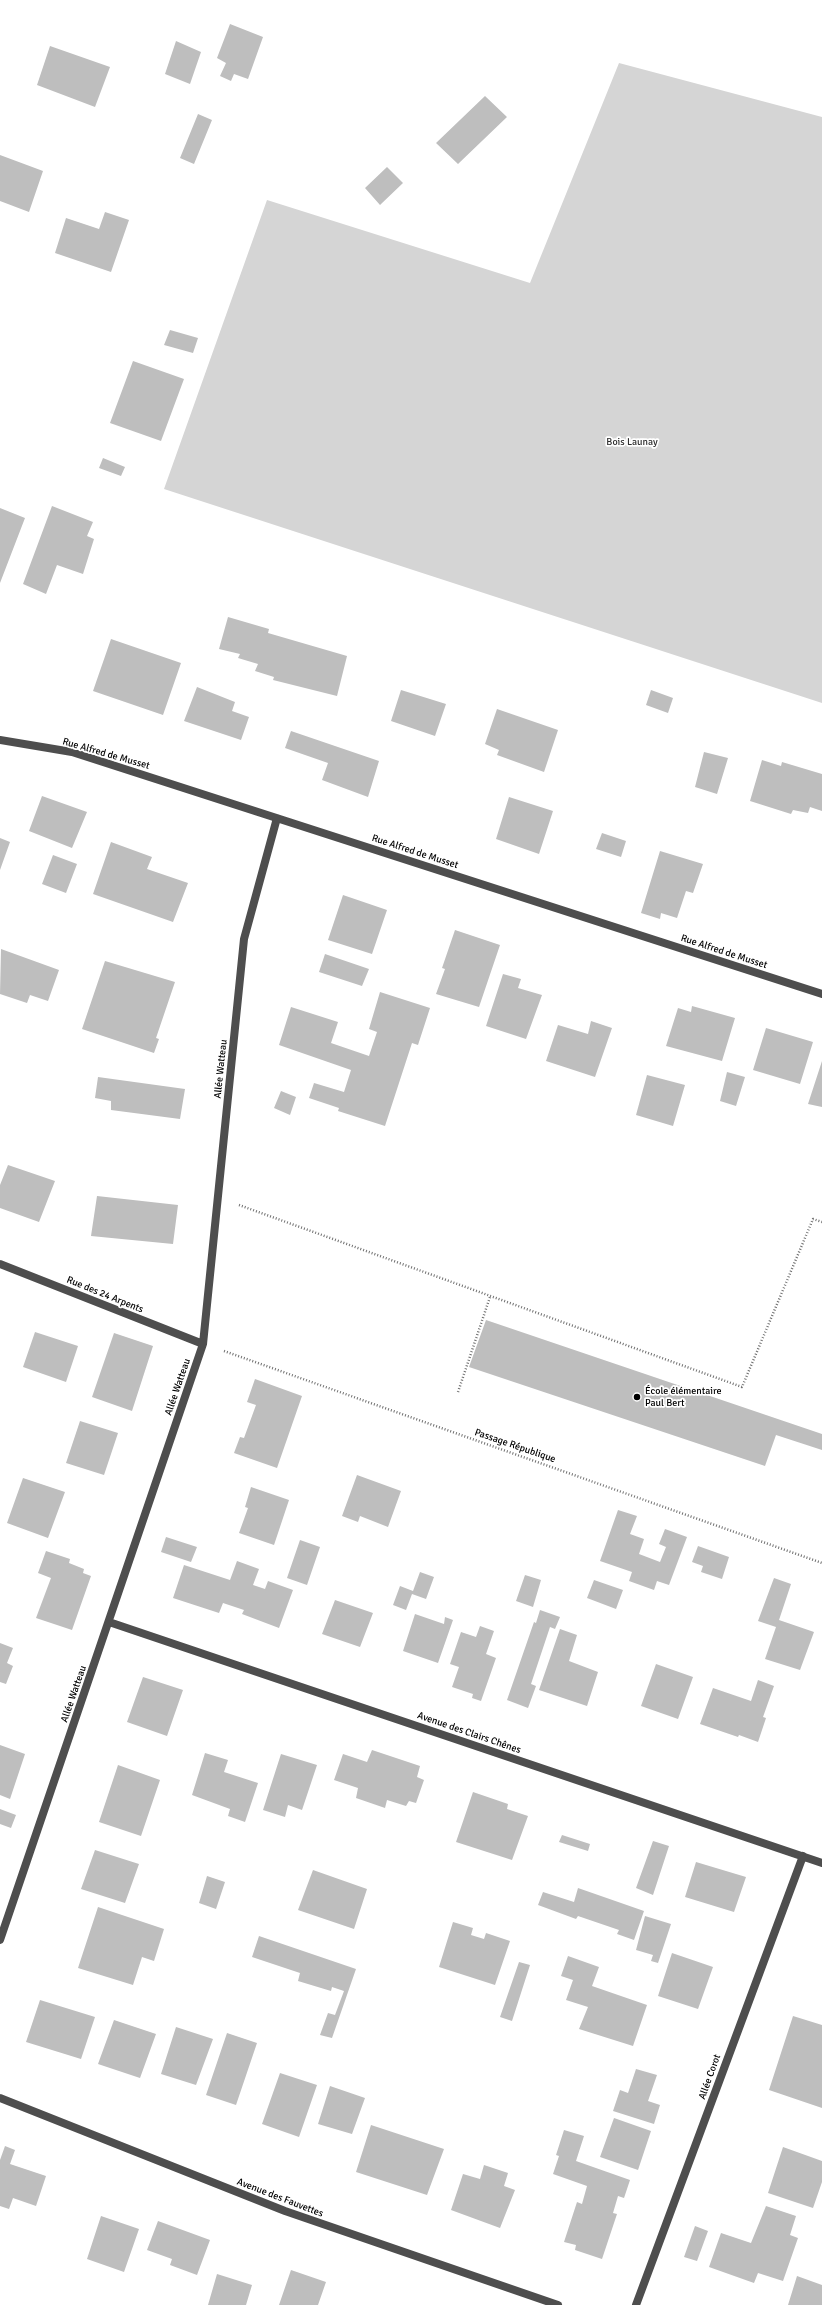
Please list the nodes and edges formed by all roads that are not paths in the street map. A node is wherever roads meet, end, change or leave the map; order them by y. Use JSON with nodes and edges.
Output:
{"nodes":[{"id":1,"x":0,"y":740,"type":"edge"},
{"id":2,"x":278,"y":818,"type":"junction"},
{"id":3,"x":822,"y":994,"type":"edge"},
{"id":4,"x":0,"y":1264,"type":"edge"},
{"id":5,"x":203,"y":1344,"type":"junction"},
{"id":6,"x":109,"y":1622,"type":"junction"},
{"id":7,"x":802,"y":1856,"type":"junction"},
{"id":8,"x":822,"y":1863,"type":"edge"},
{"id":9,"x":0,"y":1940,"type":"edge"},
{"id":10,"x":0,"y":2098,"type":"edge"},
{"id":11,"x":558,"y":2305,"type":"edge"},
{"id":12,"x":636,"y":2305,"type":"edge"}],
"edges":[{"from":1,"to":2,"type":"street","name":"Rue Alfred de Musset"},
{"from":2,"to":3,"type":"street","name":"Rue Alfred de Musset"},
{"from":2,"to":5,"type":"street","name":"Allée Watteau"},
{"from":4,"to":5,"type":"street","name":"Rue des 24 Arpents"},
{"from":5,"to":6,"type":"street","name":"Allée Watteau"},
{"from":6,"to":7,"type":"street","name":"Avenue des Clairs Chênes"},
{"from":6,"to":9,"type":"street","name":"Allée Watteau"},
{"from":7,"to":8,"type":"street","name":"Avenue des Clairs Chênes"},
{"from":7,"to":12,"type":"street","name":"Allée Corot"},
{"from":10,"to":11,"type":"street","name":"Avenue des Fauvettes"}]}
